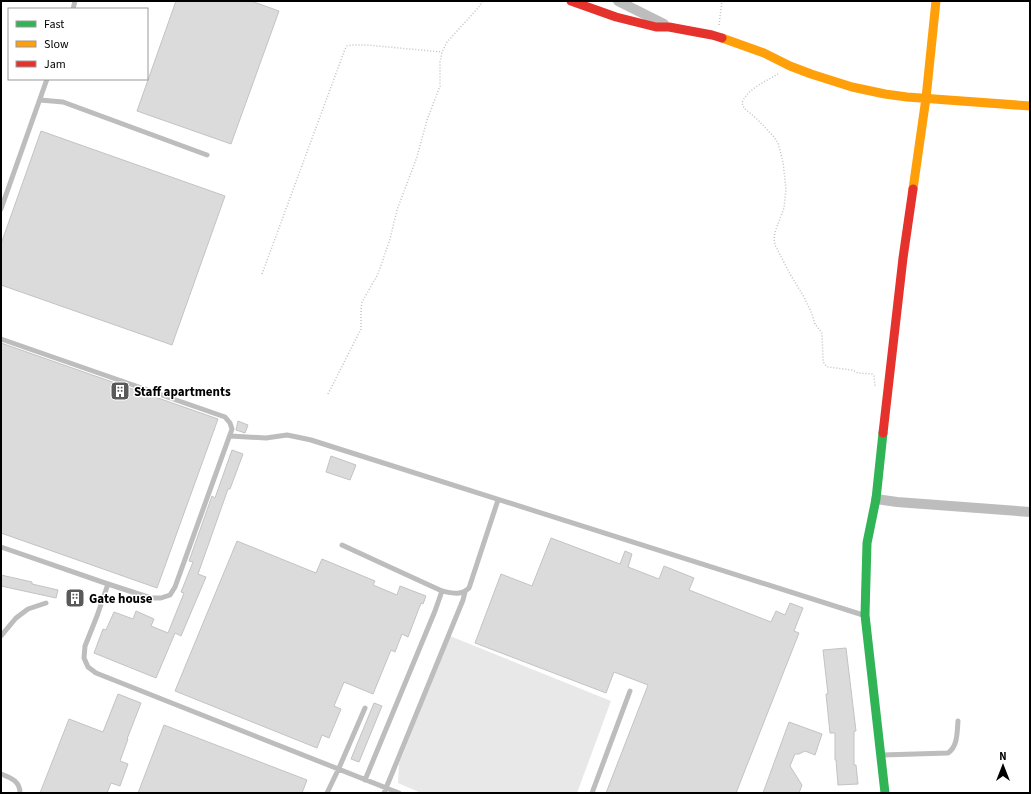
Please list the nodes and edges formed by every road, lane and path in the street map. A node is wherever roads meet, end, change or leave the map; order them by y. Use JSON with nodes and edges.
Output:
{"nodes":[{"id":1,"x":483,"y":1,"type":"edge"},
{"id":2,"x":571,"y":1,"type":"edge"},
{"id":3,"x":618,"y":1,"type":"edge"},
{"id":4,"x":722,"y":1,"type":"edge"},
{"id":5,"x":936,"y":1,"type":"edge"},
{"id":6,"x":669,"y":27,"type":"junction"},
{"id":7,"x":712,"y":35,"type":"junction"},
{"id":8,"x":442,"y":52,"type":"junction"},
{"id":9,"x":790,"y":66,"type":"junction"},
{"id":10,"x":47,"y":80,"type":"edge"},
{"id":11,"x":926,"y":98,"type":"junction"},
{"id":12,"x":40,"y":100,"type":"junction"},
{"id":13,"x":1030,"y":106,"type":"edge"},
{"id":14,"x":207,"y":155,"type":"dead end"},
{"id":15,"x":1,"y":209,"type":"edge"},
{"id":16,"x":262,"y":274,"type":"dead end"},
{"id":17,"x":1,"y":339,"type":"edge"},
{"id":18,"x":888,"y":393,"type":"junction"},
{"id":19,"x":328,"y":394,"type":"dead end"},
{"id":20,"x":230,"y":436,"type":"junction"},
{"id":21,"x":876,"y":499,"type":"junction"},
{"id":22,"x":498,"y":500,"type":"junction"},
{"id":23,"x":1030,"y":512,"type":"edge"},
{"id":24,"x":342,"y":545,"type":"dead end"},
{"id":25,"x":1,"y":547,"type":"edge"},
{"id":26,"x":108,"y":584,"type":"junction"},
{"id":27,"x":442,"y":591,"type":"junction"},
{"id":28,"x":465,"y":592,"type":"junction"},
{"id":29,"x":46,"y":603,"type":"dead end"},
{"id":30,"x":865,"y":615,"type":"junction"},
{"id":31,"x":1,"y":636,"type":"edge"},
{"id":32,"x":630,"y":691,"type":"dead end"},
{"id":33,"x":365,"y":708,"type":"dead end"},
{"id":34,"x":958,"y":721,"type":"dead end"},
{"id":35,"x":881,"y":755,"type":"junction"},
{"id":36,"x":339,"y":768,"type":"junction"},
{"id":37,"x":1,"y":774,"type":"edge"},
{"id":38,"x":365,"y":780,"type":"junction"},
{"id":39,"x":385,"y":790,"type":"edge"},
{"id":40,"x":20,"y":793,"type":"edge"},
{"id":41,"x":327,"y":793,"type":"edge"},
{"id":42,"x":399,"y":793,"type":"edge"},
{"id":43,"x":592,"y":793,"type":"edge"},
{"id":44,"x":885,"y":793,"type":"edge"}],
"edges":[{"from":1,"to":8,"type":"path"},
{"from":2,"to":6,"type":"street"},
{"from":3,"to":6,"type":"street"},
{"from":4,"to":7,"type":"path"},
{"from":5,"to":11,"type":"street"},
{"from":6,"to":7,"type":"street"},
{"from":7,"to":9,"type":"street"},
{"from":8,"to":16,"type":"path"},
{"from":8,"to":19,"type":"path"},
{"from":9,"to":11,"type":"street"},
{"from":9,"to":18,"type":"path"},
{"from":10,"to":12,"type":"lane"},
{"from":11,"to":13,"type":"street"},
{"from":11,"to":18,"type":"street"},
{"from":12,"to":14,"type":"lane"},
{"from":12,"to":15,"type":"lane"},
{"from":17,"to":20,"type":"lane"},
{"from":18,"to":21,"type":"street"},
{"from":20,"to":22,"type":"lane"},
{"from":20,"to":26,"type":"lane"},
{"from":21,"to":23,"type":"street"},
{"from":21,"to":30,"type":"street"},
{"from":22,"to":28,"type":"lane"},
{"from":22,"to":30,"type":"lane"},
{"from":24,"to":27,"type":"lane"},
{"from":25,"to":26,"type":"lane"},
{"from":26,"to":36,"type":"lane"},
{"from":27,"to":28,"type":"lane"},
{"from":27,"to":38,"type":"lane"},
{"from":28,"to":39,"type":"lane"},
{"from":29,"to":31,"type":"lane"},
{"from":30,"to":35,"type":"street"},
{"from":32,"to":43,"type":"lane"},
{"from":33,"to":36,"type":"lane"},
{"from":34,"to":35,"type":"lane"},
{"from":35,"to":44,"type":"street"},
{"from":36,"to":38,"type":"lane"},
{"from":36,"to":41,"type":"lane"},
{"from":37,"to":40,"type":"lane"},
{"from":38,"to":39,"type":"lane"},
{"from":39,"to":42,"type":"lane"}]}
